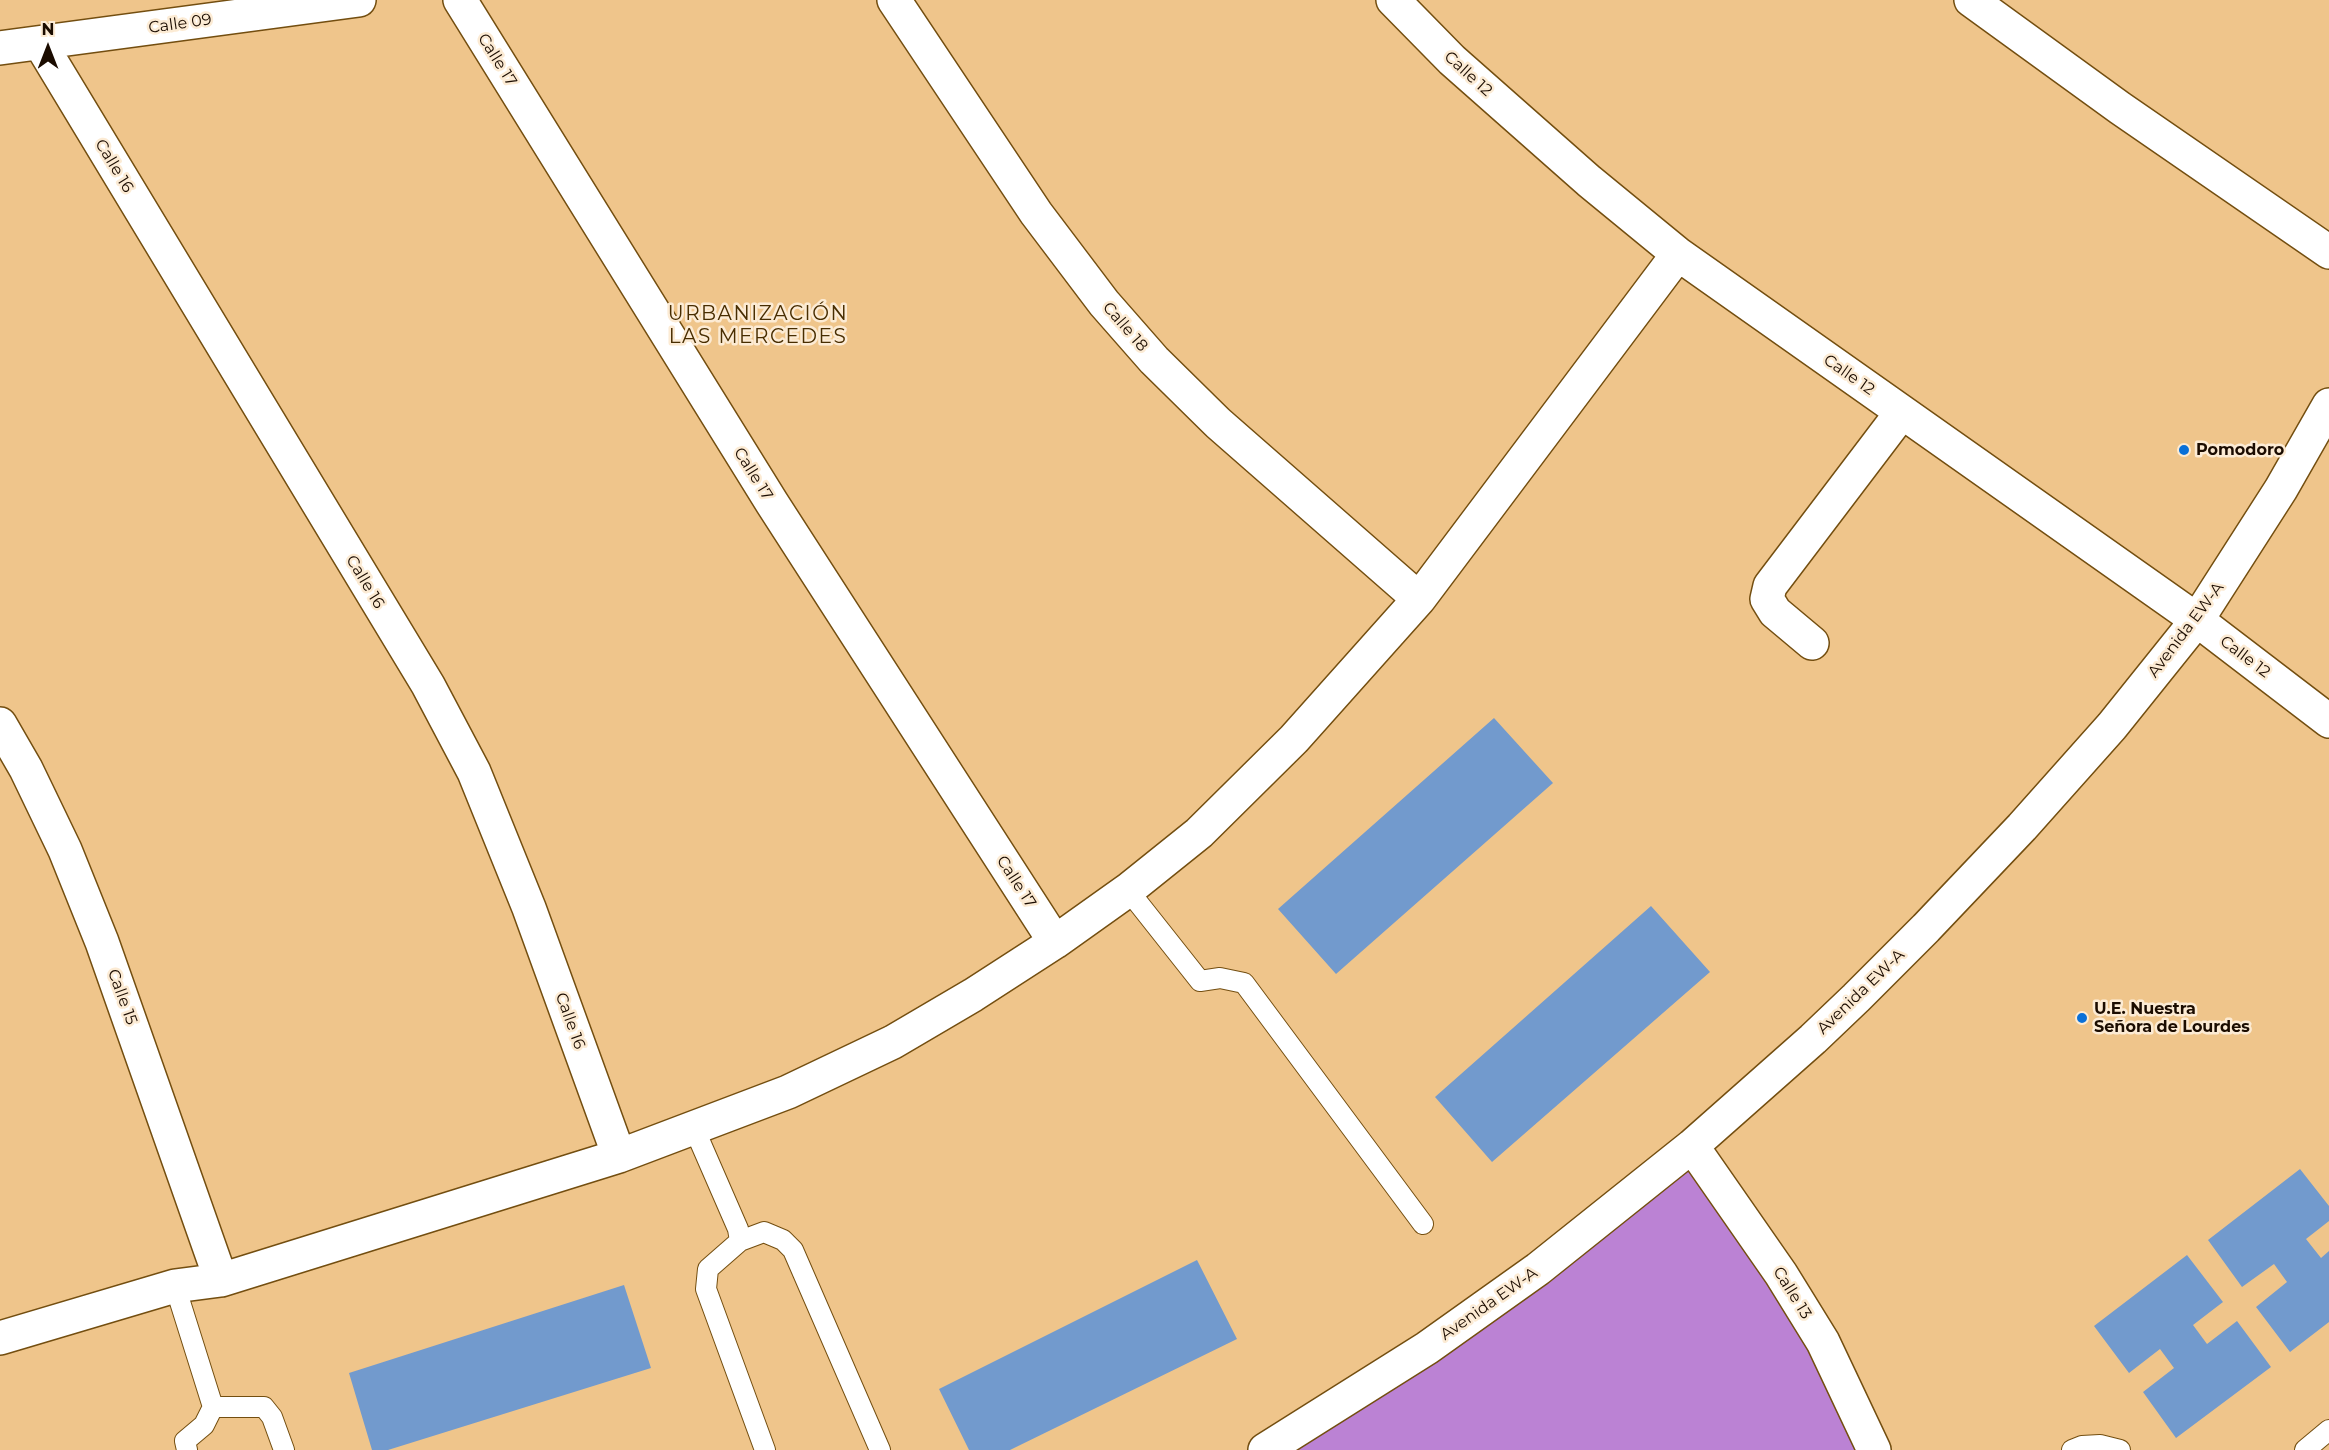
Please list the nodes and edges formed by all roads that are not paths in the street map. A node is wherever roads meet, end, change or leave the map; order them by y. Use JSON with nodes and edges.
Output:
{"nodes":[{"id":1,"x":359,"y":0,"type":"edge"},
{"id":2,"x":460,"y":0,"type":"edge"},
{"id":3,"x":894,"y":0,"type":"edge"},
{"id":4,"x":1393,"y":0,"type":"edge"},
{"id":5,"x":1971,"y":0,"type":"edge"},
{"id":6,"x":40,"y":43,"type":"junction"},
{"id":7,"x":0,"y":48,"type":"edge"},
{"id":8,"x":2329,"y":252,"type":"edge"},
{"id":9,"x":1678,"y":254,"type":"junction"},
{"id":10,"x":2329,"y":405,"type":"edge"},
{"id":11,"x":1902,"y":412,"type":"junction"},
{"id":12,"x":1419,"y":599,"type":"junction"},
{"id":13,"x":2197,"y":620,"type":"junction"},
{"id":14,"x":1812,"y":643,"type":"dead end"},
{"id":15,"x":2329,"y":720,"type":"edge"},
{"id":16,"x":0,"y":724,"type":"edge"},
{"id":17,"x":1128,"y":890,"type":"junction"},
{"id":18,"x":1055,"y":942,"type":"junction"},
{"id":19,"x":694,"y":1128,"type":"junction"},
{"id":20,"x":1692,"y":1146,"type":"junction"},
{"id":21,"x":619,"y":1156,"type":"junction"},
{"id":22,"x":1423,"y":1224,"type":"dead end"},
{"id":23,"x":740,"y":1241,"type":"junction"},
{"id":24,"x":221,"y":1280,"type":"junction"},
{"id":25,"x":175,"y":1286,"type":"junction"},
{"id":26,"x":0,"y":1338,"type":"edge"},
{"id":27,"x":213,"y":1407,"type":"junction"},
{"id":28,"x":2329,"y":1430,"type":"edge"},
{"id":29,"x":187,"y":1450,"type":"edge"},
{"id":30,"x":284,"y":1450,"type":"edge"},
{"id":31,"x":765,"y":1450,"type":"edge"},
{"id":32,"x":880,"y":1450,"type":"edge"},
{"id":33,"x":1265,"y":1450,"type":"edge"},
{"id":34,"x":1874,"y":1450,"type":"edge"},
{"id":35,"x":2072,"y":1450,"type":"edge"},
{"id":36,"x":2121,"y":1450,"type":"edge"},
{"id":37,"x":2305,"y":1450,"type":"edge"}],
"edges":[{"from":1,"to":6,"type":"street","name":"Calle 09"},
{"from":2,"to":18,"type":"street","name":"Calle 17"},
{"from":3,"to":12,"type":"street","name":"Calle 18"},
{"from":4,"to":9,"type":"street","name":"Calle 12"},
{"from":5,"to":8,"type":"street"},
{"from":6,"to":7,"type":"street","name":"Calle 09"},
{"from":6,"to":21,"type":"street","name":"Calle 16"},
{"from":9,"to":11,"type":"street","name":"Calle 12"},
{"from":9,"to":12,"type":"street"},
{"from":10,"to":13,"type":"street","name":"Avenida EW-A"},
{"from":11,"to":13,"type":"street","name":"Calle 12"},
{"from":11,"to":14,"type":"street"},
{"from":12,"to":17,"type":"street"},
{"from":13,"to":15,"type":"street","name":"Calle 12"},
{"from":13,"to":20,"type":"street","name":"Avenida EW-A"},
{"from":16,"to":24,"type":"street","name":"Calle 15"},
{"from":17,"to":18,"type":"street"},
{"from":17,"to":22,"type":"lane"},
{"from":18,"to":19,"type":"street"},
{"from":19,"to":21,"type":"street"},
{"from":19,"to":23,"type":"lane"},
{"from":20,"to":33,"type":"street","name":"Avenida EW-A"},
{"from":20,"to":34,"type":"street","name":"Calle 13"},
{"from":21,"to":24,"type":"street"},
{"from":23,"to":31,"type":"lane"},
{"from":23,"to":32,"type":"lane"},
{"from":24,"to":25,"type":"street"},
{"from":25,"to":26,"type":"street"},
{"from":25,"to":27,"type":"lane"},
{"from":27,"to":29,"type":"lane"},
{"from":27,"to":30,"type":"lane"},
{"from":28,"to":37,"type":"lane"},
{"from":35,"to":36,"type":"lane"}]}
